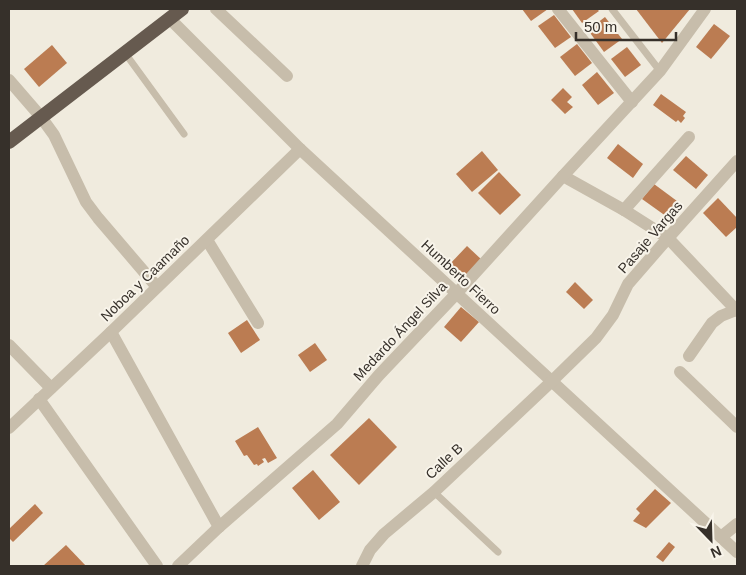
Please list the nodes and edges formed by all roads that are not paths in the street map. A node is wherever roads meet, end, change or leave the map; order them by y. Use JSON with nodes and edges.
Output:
{"nodes":[{"id":1,"x":182,"y":9,"type":"edge"},
{"id":2,"x":216,"y":9,"type":"edge"},
{"id":3,"x":558,"y":9,"type":"edge"},
{"id":4,"x":612,"y":9,"type":"edge"},
{"id":5,"x":705,"y":9,"type":"edge"},
{"id":6,"x":169,"y":18,"type":"junction"},
{"id":7,"x":125,"y":53,"type":"junction"},
{"id":8,"x":660,"y":71,"type":"junction"},
{"id":9,"x":287,"y":76,"type":"dead end"},
{"id":10,"x":9,"y":80,"type":"edge"},
{"id":11,"x":632,"y":102,"type":"junction"},
{"id":12,"x":41,"y":117,"type":"junction"},
{"id":13,"x":184,"y":134,"type":"dead end"},
{"id":14,"x":688,"y":137,"type":"dead end"},
{"id":15,"x":9,"y":142,"type":"edge"},
{"id":16,"x":300,"y":149,"type":"junction"},
{"id":17,"x":737,"y":161,"type":"edge"},
{"id":18,"x":563,"y":176,"type":"junction"},
{"id":19,"x":624,"y":210,"type":"junction"},
{"id":20,"x":668,"y":238,"type":"junction"},
{"id":21,"x":206,"y":240,"type":"junction"},
{"id":22,"x":158,"y":287,"type":"junction"},
{"id":23,"x":456,"y":294,"type":"junction"},
{"id":24,"x":737,"y":310,"type":"edge"},
{"id":25,"x":258,"y":323,"type":"dead end"},
{"id":26,"x":111,"y":332,"type":"junction"},
{"id":27,"x":9,"y":345,"type":"edge"},
{"id":28,"x":689,"y":356,"type":"dead end"},
{"id":29,"x":680,"y":372,"type":"dead end"},
{"id":30,"x":552,"y":381,"type":"junction"},
{"id":31,"x":51,"y":388,"type":"junction"},
{"id":32,"x":39,"y":399,"type":"junction"},
{"id":33,"x":737,"y":426,"type":"edge"},
{"id":34,"x":9,"y":428,"type":"edge"},
{"id":35,"x":434,"y":492,"type":"junction"},
{"id":36,"x":737,"y":524,"type":"edge"},
{"id":37,"x":219,"y":527,"type":"junction"},
{"id":38,"x":721,"y":537,"type":"junction"},
{"id":39,"x":498,"y":552,"type":"dead end"},
{"id":40,"x":737,"y":552,"type":"edge"},
{"id":41,"x":157,"y":566,"type":"edge"},
{"id":42,"x":178,"y":566,"type":"edge"},
{"id":43,"x":362,"y":566,"type":"edge"}],
"edges":[{"from":1,"to":6,"type":"highway"},
{"from":2,"to":9,"type":"street"},
{"from":3,"to":11,"type":"street"},
{"from":4,"to":8,"type":"lane"},
{"from":5,"to":8,"type":"street","name":"Medardo Ángel Silva"},
{"from":6,"to":7,"type":"highway"},
{"from":6,"to":16,"type":"street","name":"Humberto Fierro"},
{"from":7,"to":12,"type":"highway"},
{"from":7,"to":13,"type":"lane"},
{"from":8,"to":11,"type":"street","name":"Medardo Ángel Silva"},
{"from":10,"to":12,"type":"street"},
{"from":11,"to":18,"type":"street","name":"Medardo Ángel Silva"},
{"from":12,"to":15,"type":"highway"},
{"from":12,"to":22,"type":"street"},
{"from":14,"to":19,"type":"street"},
{"from":16,"to":21,"type":"street","name":"Noboa y Caamaño"},
{"from":16,"to":23,"type":"street","name":"Humberto Fierro"},
{"from":17,"to":20,"type":"street","name":"Pasaje Vargas"},
{"from":18,"to":19,"type":"street"},
{"from":18,"to":23,"type":"street","name":"Medardo Ángel Silva"},
{"from":19,"to":20,"type":"street"},
{"from":20,"to":24,"type":"street"},
{"from":20,"to":30,"type":"street","name":"Pasaje Vargas"},
{"from":21,"to":22,"type":"street","name":"Noboa y Caamaño"},
{"from":21,"to":25,"type":"street"},
{"from":22,"to":26,"type":"street","name":"Noboa y Caamaño"},
{"from":23,"to":30,"type":"street","name":"Humberto Fierro"},
{"from":23,"to":37,"type":"street","name":"Medardo Ángel Silva"},
{"from":24,"to":28,"type":"street"},
{"from":26,"to":31,"type":"street","name":"Noboa y Caamaño"},
{"from":26,"to":37,"type":"street"},
{"from":27,"to":31,"type":"street"},
{"from":29,"to":33,"type":"street"},
{"from":30,"to":35,"type":"street","name":"Calle B"},
{"from":30,"to":38,"type":"street","name":"Humberto Fierro"},
{"from":31,"to":32,"type":"street","name":"Noboa y Caamaño"},
{"from":32,"to":34,"type":"street","name":"Noboa y Caamaño"},
{"from":32,"to":41,"type":"street"},
{"from":35,"to":39,"type":"lane"},
{"from":35,"to":43,"type":"street","name":"Calle B"},
{"from":36,"to":38,"type":"street"},
{"from":37,"to":42,"type":"street","name":"Medardo Ángel Silva"},
{"from":38,"to":40,"type":"street","name":"Humberto Fierro"}]}
